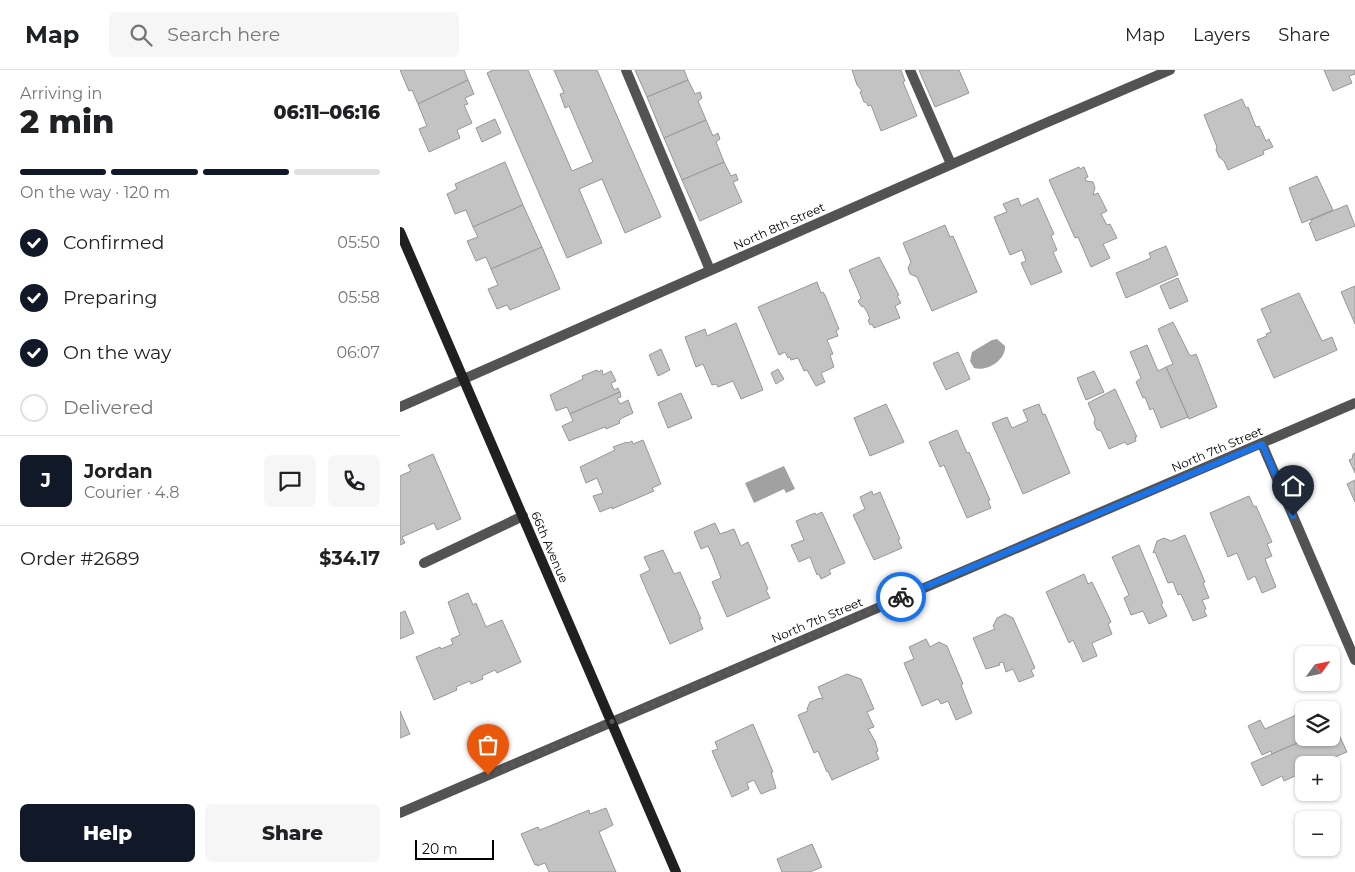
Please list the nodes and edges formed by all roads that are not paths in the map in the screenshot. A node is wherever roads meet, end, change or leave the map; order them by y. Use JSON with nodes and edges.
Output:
{"nodes":[{"id":1,"x":626,"y":70,"type":"edge"},
{"id":2,"x":910,"y":70,"type":"edge"},
{"id":3,"x":1170,"y":70,"type":"edge"},
{"id":4,"x":951,"y":164,"type":"junction"},
{"id":5,"x":400,"y":232,"type":"edge"},
{"id":6,"x":710,"y":270,"type":"junction"},
{"id":7,"x":463,"y":379,"type":"junction"},
{"id":8,"x":1355,"y":403,"type":"edge"},
{"id":9,"x":400,"y":407,"type":"edge"},
{"id":10,"x":1262,"y":444,"type":"junction"},
{"id":11,"x":523,"y":516,"type":"junction"},
{"id":12,"x":424,"y":563,"type":"dead end"},
{"id":13,"x":1355,"y":660,"type":"edge"},
{"id":14,"x":611,"y":721,"type":"junction"},
{"id":15,"x":400,"y":813,"type":"edge"},
{"id":16,"x":676,"y":872,"type":"edge"}],
"edges":[{"from":1,"to":6,"type":"street"},
{"from":2,"to":4,"type":"street"},
{"from":3,"to":4,"type":"street","name":"North 8th Street"},
{"from":4,"to":6,"type":"street","name":"North 8th Street"},
{"from":5,"to":7,"type":"street","name":"66th Avenue"},
{"from":6,"to":7,"type":"street","name":"North 8th Street"},
{"from":7,"to":9,"type":"street","name":"North 8th Street"},
{"from":7,"to":11,"type":"street","name":"66th Avenue"},
{"from":8,"to":10,"type":"street","name":"North 7th Street"},
{"from":10,"to":13,"type":"street"},
{"from":10,"to":14,"type":"street","name":"North 7th Street"},
{"from":11,"to":12,"type":"street"},
{"from":11,"to":14,"type":"street","name":"66th Avenue"},
{"from":14,"to":15,"type":"street","name":"North 7th Street"},
{"from":14,"to":16,"type":"street","name":"66th Avenue"}]}
